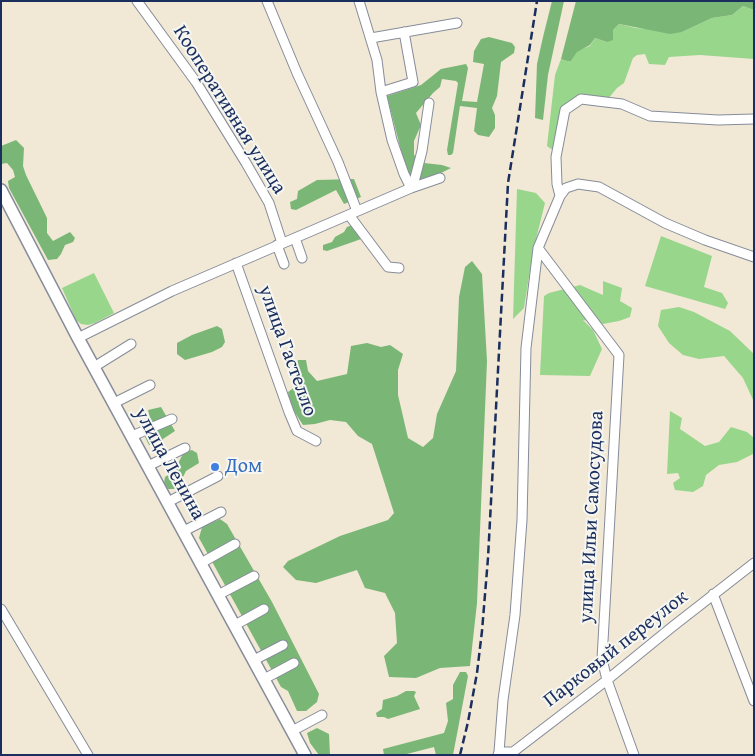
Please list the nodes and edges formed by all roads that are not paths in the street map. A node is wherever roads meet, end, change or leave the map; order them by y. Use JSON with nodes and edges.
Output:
{"nodes":[{"id":1,"x":137,"y":1,"type":"edge"},
{"id":2,"x":267,"y":1,"type":"edge"},
{"id":3,"x":359,"y":1,"type":"edge"},
{"id":4,"x":457,"y":23,"type":"dead end"},
{"id":5,"x":404,"y":32,"type":"junction"},
{"id":6,"x":370,"y":38,"type":"junction"},
{"id":7,"x":382,"y":92,"type":"junction"},
{"id":8,"x":429,"y":103,"type":"dead end"},
{"id":9,"x":754,"y":119,"type":"edge"},
{"id":10,"x":440,"y":178,"type":"dead end"},
{"id":11,"x":410,"y":188,"type":"junction"},
{"id":12,"x":1,"y":190,"type":"edge"},
{"id":13,"x":560,"y":196,"type":"junction"},
{"id":14,"x":353,"y":213,"type":"junction"},
{"id":15,"x":295,"y":238,"type":"junction"},
{"id":16,"x":280,"y":244,"type":"junction"},
{"id":17,"x":538,"y":248,"type":"junction"},
{"id":18,"x":754,"y":257,"type":"edge"},
{"id":19,"x":302,"y":258,"type":"dead end"},
{"id":20,"x":236,"y":263,"type":"junction"},
{"id":21,"x":284,"y":264,"type":"dead end"},
{"id":22,"x":399,"y":268,"type":"dead end"},
{"id":23,"x":78,"y":338,"type":"junction"},
{"id":24,"x":131,"y":344,"type":"dead end"},
{"id":25,"x":94,"y":366,"type":"junction"},
{"id":26,"x":150,"y":385,"type":"dead end"},
{"id":27,"x":114,"y":403,"type":"junction"},
{"id":28,"x":172,"y":419,"type":"dead end"},
{"id":29,"x":132,"y":436,"type":"junction"},
{"id":30,"x":316,"y":441,"type":"dead end"},
{"id":31,"x":185,"y":448,"type":"dead end"},
{"id":32,"x":148,"y":466,"type":"junction"},
{"id":33,"x":218,"y":476,"type":"dead end"},
{"id":34,"x":168,"y":502,"type":"junction"},
{"id":35,"x":220,"y":512,"type":"dead end"},
{"id":36,"x":184,"y":531,"type":"junction"},
{"id":37,"x":235,"y":544,"type":"dead end"},
{"id":38,"x":201,"y":563,"type":"junction"},
{"id":39,"x":754,"y":563,"type":"edge"},
{"id":40,"x":254,"y":576,"type":"dead end"},
{"id":41,"x":714,"y":594,"type":"junction"},
{"id":42,"x":218,"y":595,"type":"junction"},
{"id":43,"x":1,"y":608,"type":"edge"},
{"id":44,"x":264,"y":609,"type":"dead end"},
{"id":45,"x":235,"y":625,"type":"junction"},
{"id":46,"x":283,"y":645,"type":"dead end"},
{"id":47,"x":254,"y":660,"type":"junction"},
{"id":48,"x":294,"y":663,"type":"dead end"},
{"id":49,"x":264,"y":679,"type":"junction"},
{"id":50,"x":606,"y":680,"type":"junction"},
{"id":51,"x":754,"y":701,"type":"edge"},
{"id":52,"x":322,"y":715,"type":"dead end"},
{"id":53,"x":292,"y":731,"type":"junction"},
{"id":54,"x":499,"y":753,"type":"edge"},
{"id":55,"x":88,"y":755,"type":"edge"},
{"id":56,"x":305,"y":755,"type":"edge"},
{"id":57,"x":634,"y":755,"type":"edge"}],
"edges":[{"from":1,"to":16,"type":"street","name":"Кооперативная улица"},
{"from":2,"to":14,"type":"street"},
{"from":3,"to":6,"type":"street"},
{"from":4,"to":5,"type":"street"},
{"from":5,"to":6,"type":"street"},
{"from":5,"to":7,"type":"street"},
{"from":6,"to":7,"type":"street"},
{"from":7,"to":11,"type":"street"},
{"from":8,"to":11,"type":"street"},
{"from":9,"to":13,"type":"street"},
{"from":10,"to":11,"type":"street"},
{"from":11,"to":14,"type":"street"},
{"from":12,"to":23,"type":"main road","name":"улица Ленина"},
{"from":13,"to":17,"type":"street"},
{"from":13,"to":18,"type":"street"},
{"from":14,"to":15,"type":"street"},
{"from":14,"to":22,"type":"street"},
{"from":15,"to":16,"type":"street"},
{"from":15,"to":19,"type":"street"},
{"from":16,"to":20,"type":"street"},
{"from":16,"to":21,"type":"street","name":"Кооперативная улица"},
{"from":17,"to":50,"type":"street","name":"улица Ильи Самосудова"},
{"from":17,"to":54,"type":"street"},
{"from":20,"to":23,"type":"street"},
{"from":20,"to":30,"type":"street","name":"улица Гастелло"},
{"from":23,"to":25,"type":"main road","name":"улица Ленина"},
{"from":24,"to":25,"type":"street"},
{"from":25,"to":27,"type":"main road","name":"улица Ленина"},
{"from":26,"to":27,"type":"street"},
{"from":27,"to":29,"type":"main road","name":"улица Ленина"},
{"from":28,"to":29,"type":"street"},
{"from":29,"to":32,"type":"main road","name":"улица Ленина"},
{"from":31,"to":32,"type":"street"},
{"from":32,"to":34,"type":"main road","name":"улица Ленина"},
{"from":33,"to":34,"type":"street"},
{"from":34,"to":36,"type":"main road","name":"улица Ленина"},
{"from":35,"to":36,"type":"street"},
{"from":36,"to":38,"type":"main road","name":"улица Ленина"},
{"from":37,"to":38,"type":"street"},
{"from":38,"to":42,"type":"main road","name":"улица Ленина"},
{"from":39,"to":41,"type":"street","name":"Парковый переулок"},
{"from":40,"to":42,"type":"street"},
{"from":41,"to":50,"type":"street","name":"Парковый переулок"},
{"from":41,"to":51,"type":"street"},
{"from":42,"to":45,"type":"main road","name":"улица Ленина"},
{"from":43,"to":55,"type":"street"},
{"from":44,"to":45,"type":"street"},
{"from":45,"to":47,"type":"main road","name":"улица Ленина"},
{"from":46,"to":47,"type":"street"},
{"from":47,"to":49,"type":"main road","name":"улица Ленина"},
{"from":48,"to":49,"type":"street"},
{"from":49,"to":53,"type":"main road","name":"улица Ленина"},
{"from":50,"to":54,"type":"street","name":"Парковый переулок"},
{"from":50,"to":57,"type":"street","name":"улица Ильи Самосудова"},
{"from":52,"to":53,"type":"street"},
{"from":53,"to":56,"type":"main road","name":"улица Ленина"}]}
